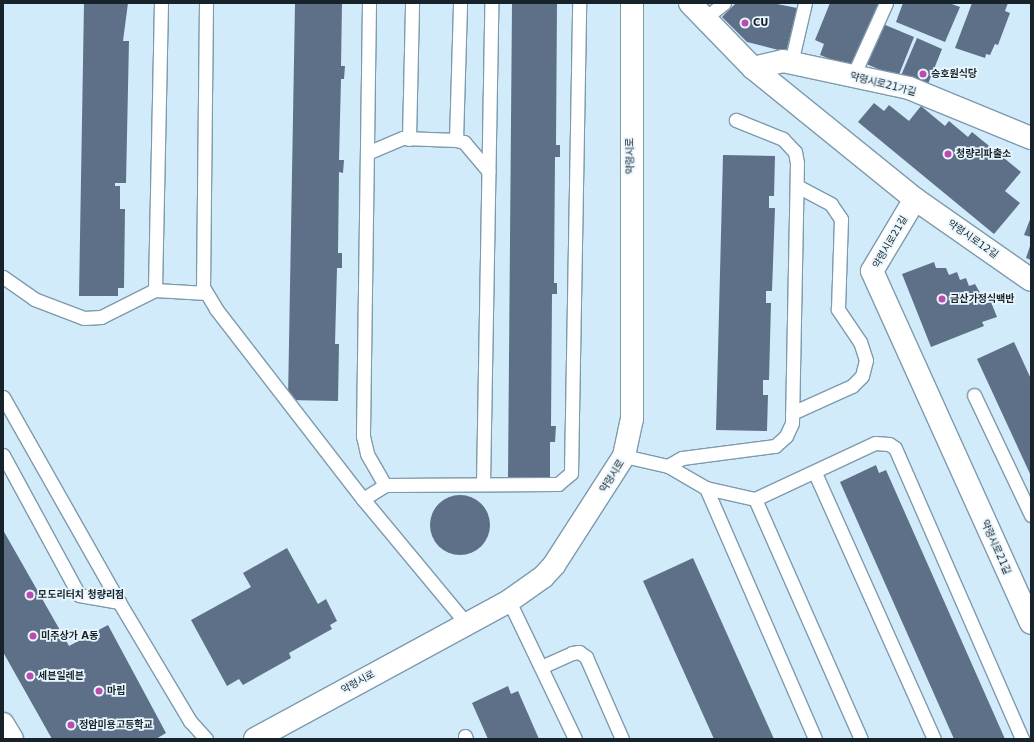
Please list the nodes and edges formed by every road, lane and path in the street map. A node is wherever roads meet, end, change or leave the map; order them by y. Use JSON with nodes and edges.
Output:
{"nodes":[{"id":1,"x":161,"y":3,"type":"edge"},
{"id":2,"x":206,"y":3,"type":"edge"},
{"id":3,"x":369,"y":3,"type":"edge"},
{"id":4,"x":412,"y":3,"type":"edge"},
{"id":5,"x":460,"y":3,"type":"edge"},
{"id":6,"x":491,"y":3,"type":"edge"},
{"id":7,"x":579,"y":3,"type":"edge"},
{"id":8,"x":632,"y":3,"type":"edge"},
{"id":9,"x":724,"y":3,"type":"edge"},
{"id":10,"x":805,"y":3,"type":"edge"},
{"id":11,"x":886,"y":3,"type":"edge"},
{"id":12,"x":698,"y":11,"type":"edge"},
{"id":13,"x":791,"y":63,"type":"junction"},
{"id":14,"x":753,"y":68,"type":"junction"},
{"id":15,"x":853,"y":76,"type":"junction"},
{"id":16,"x":736,"y":120,"type":"dead end"},
{"id":17,"x":1031,"y":138,"type":"edge"},
{"id":18,"x":409,"y":139,"type":"junction"},
{"id":19,"x":456,"y":140,"type":"junction"},
{"id":20,"x":367,"y":154,"type":"junction"},
{"id":21,"x":488,"y":171,"type":"junction"},
{"id":22,"x":797,"y":186,"type":"junction"},
{"id":23,"x":914,"y":199,"type":"junction"},
{"id":24,"x":3,"y":277,"type":"edge"},
{"id":25,"x":1031,"y":280,"type":"edge"},
{"id":26,"x":155,"y":290,"type":"junction"},
{"id":27,"x":206,"y":293,"type":"junction"},
{"id":28,"x":974,"y":395,"type":"dead end"},
{"id":29,"x":3,"y":397,"type":"edge"},
{"id":30,"x":792,"y":413,"type":"junction"},
{"id":31,"x":3,"y":455,"type":"edge"},
{"id":32,"x":624,"y":456,"type":"junction"},
{"id":33,"x":668,"y":466,"type":"junction"},
{"id":34,"x":815,"y":473,"type":"junction"},
{"id":35,"x":483,"y":484,"type":"junction"},
{"id":36,"x":385,"y":485,"type":"junction"},
{"id":37,"x":706,"y":488,"type":"junction"},
{"id":38,"x":363,"y":499,"type":"junction"},
{"id":39,"x":755,"y":499,"type":"junction"},
{"id":40,"x":1031,"y":514,"type":"edge"},
{"id":41,"x":509,"y":601,"type":"junction"},
{"id":42,"x":119,"y":602,"type":"junction"},
{"id":43,"x":466,"y":623,"type":"junction"},
{"id":44,"x":1031,"y":623,"type":"edge"},
{"id":45,"x":541,"y":667,"type":"junction"},
{"id":46,"x":3,"y":724,"type":"edge"},
{"id":47,"x":12,"y":739,"type":"edge"},
{"id":48,"x":206,"y":739,"type":"edge"},
{"id":49,"x":255,"y":739,"type":"edge"},
{"id":50,"x":575,"y":739,"type":"edge"},
{"id":51,"x":622,"y":739,"type":"edge"},
{"id":52,"x":815,"y":739,"type":"edge"},
{"id":53,"x":861,"y":739,"type":"edge"},
{"id":54,"x":934,"y":739,"type":"edge"},
{"id":55,"x":1022,"y":739,"type":"edge"}],
"edges":[{"from":1,"to":26,"type":"lane"},
{"from":2,"to":27,"type":"lane"},
{"from":3,"to":20,"type":"lane"},
{"from":4,"to":18,"type":"lane"},
{"from":5,"to":19,"type":"lane"},
{"from":6,"to":21,"type":"lane"},
{"from":7,"to":35,"type":"lane"},
{"from":8,"to":32,"type":"street","name":"약령시로"},
{"from":9,"to":12,"type":"lane"},
{"from":10,"to":13,"type":"lane"},
{"from":11,"to":15,"type":"lane"},
{"from":12,"to":14,"type":"street"},
{"from":13,"to":14,"type":"street","name":"약령시로21가길"},
{"from":13,"to":15,"type":"street","name":"약령시로21가길"},
{"from":14,"to":23,"type":"street"},
{"from":15,"to":17,"type":"street","name":"약령시로21가길"},
{"from":16,"to":22,"type":"lane"},
{"from":18,"to":19,"type":"lane"},
{"from":18,"to":20,"type":"lane"},
{"from":19,"to":21,"type":"lane"},
{"from":20,"to":36,"type":"lane"},
{"from":21,"to":35,"type":"lane"},
{"from":22,"to":30,"type":"lane"},
{"from":22,"to":30,"type":"lane"},
{"from":23,"to":25,"type":"street","name":"약령시로12길"},
{"from":23,"to":44,"type":"street","name":"약령시로21길"},
{"from":24,"to":26,"type":"lane"},
{"from":26,"to":27,"type":"lane"},
{"from":27,"to":38,"type":"lane"},
{"from":28,"to":40,"type":"lane"},
{"from":29,"to":42,"type":"lane"},
{"from":30,"to":33,"type":"lane"},
{"from":31,"to":42,"type":"lane"},
{"from":32,"to":33,"type":"lane"},
{"from":32,"to":41,"type":"street","name":"약령시로"},
{"from":33,"to":37,"type":"lane"},
{"from":34,"to":39,"type":"lane"},
{"from":34,"to":54,"type":"lane"},
{"from":34,"to":55,"type":"lane"},
{"from":35,"to":36,"type":"lane"},
{"from":36,"to":38,"type":"lane"},
{"from":37,"to":39,"type":"lane"},
{"from":37,"to":52,"type":"lane"},
{"from":38,"to":43,"type":"lane"},
{"from":39,"to":53,"type":"lane"},
{"from":41,"to":43,"type":"street","name":"약령시로"},
{"from":41,"to":45,"type":"lane"},
{"from":42,"to":48,"type":"lane"},
{"from":43,"to":49,"type":"street","name":"약령시로"},
{"from":45,"to":50,"type":"lane"},
{"from":45,"to":51,"type":"lane"},
{"from":46,"to":47,"type":"street"}]}
